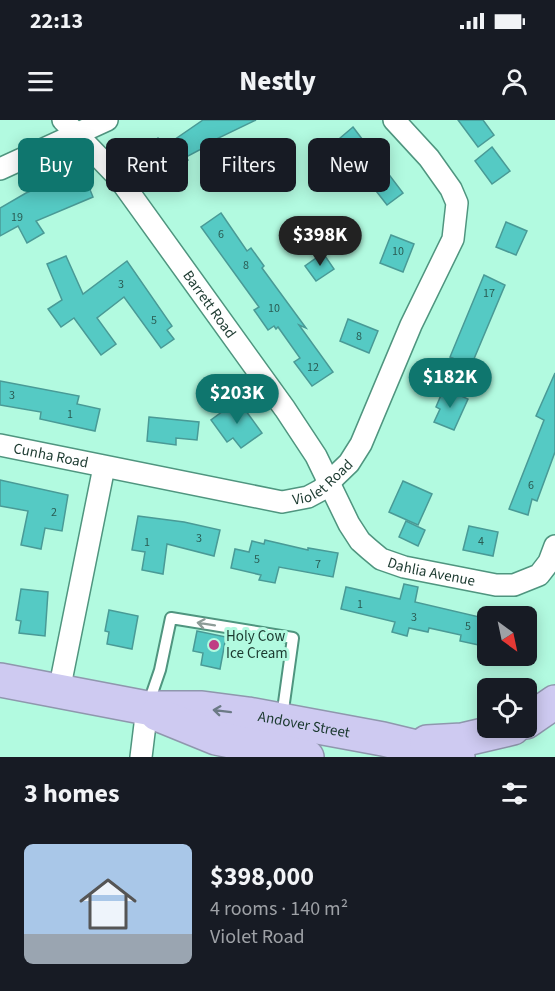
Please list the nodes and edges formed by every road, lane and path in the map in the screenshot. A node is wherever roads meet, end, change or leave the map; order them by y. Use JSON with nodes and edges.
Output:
{"nodes":[{"id":1,"x":107,"y":120,"type":"edge"},
{"id":2,"x":394,"y":120,"type":"edge"},
{"id":3,"x":69,"y":127,"type":"edge"},
{"id":4,"x":0,"y":169,"type":"edge"},
{"id":5,"x":0,"y":445,"type":"edge"},
{"id":6,"x":104,"y":467,"type":"junction"},
{"id":7,"x":329,"y":483,"type":"junction"},
{"id":8,"x":555,"y":546,"type":"edge"},
{"id":9,"x":0,"y":680,"type":"edge"},
{"id":10,"x":59,"y":691,"type":"junction"},
{"id":11,"x":555,"y":702,"type":"edge"},
{"id":12,"x":283,"y":706,"type":"junction"},
{"id":13,"x":147,"y":708,"type":"junction"},
{"id":14,"x":537,"y":714,"type":"edge"},
{"id":15,"x":477,"y":736,"type":"edge"},
{"id":16,"x":383,"y":739,"type":"junction"},
{"id":17,"x":141,"y":757,"type":"edge"},
{"id":18,"x":307,"y":757,"type":"edge"},
{"id":19,"x":458,"y":757,"type":"edge"}],
"edges":[{"from":1,"to":3,"type":"street"},
{"from":2,"to":7,"type":"street","name":"Violet Road"},
{"from":3,"to":4,"type":"street"},
{"from":3,"to":7,"type":"street","name":"Barrett Road"},
{"from":5,"to":6,"type":"street","name":"Cunha Road"},
{"from":6,"to":7,"type":"street","name":"Violet Road"},
{"from":6,"to":10,"type":"street"},
{"from":7,"to":8,"type":"street","name":"Dahlia Avenue"},
{"from":9,"to":10,"type":"highway","name":"Andover Street"},
{"from":10,"to":13,"type":"highway","name":"Andover Street"},
{"from":11,"to":14,"type":"highway"},
{"from":12,"to":13,"type":"highway","name":"Andover Street","one_way":true},
{"from":12,"to":13,"type":"lane","one_way":true},
{"from":12,"to":16,"type":"highway","name":"Andover Street"},
{"from":13,"to":17,"type":"street"},
{"from":13,"to":18,"type":"highway","name":"Andover Street"},
{"from":15,"to":16,"type":"highway"},
{"from":16,"to":19,"type":"highway","name":"Andover Street"}]}
